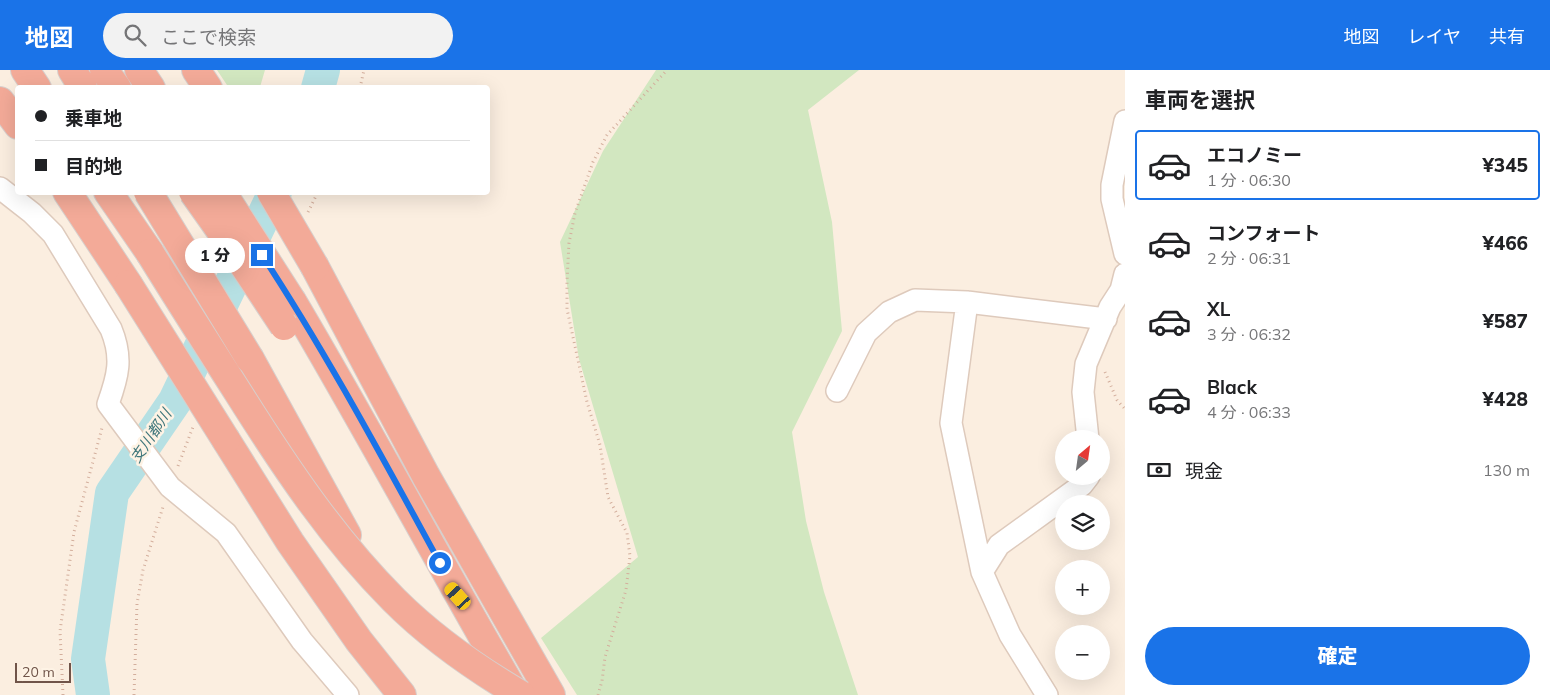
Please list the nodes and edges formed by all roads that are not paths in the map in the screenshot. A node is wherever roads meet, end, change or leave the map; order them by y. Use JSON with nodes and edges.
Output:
{"nodes":[{"id":1,"x":25,"y":70,"type":"edge"},
{"id":2,"x":72,"y":70,"type":"edge"},
{"id":3,"x":104,"y":70,"type":"edge"},
{"id":4,"x":139,"y":70,"type":"edge"},
{"id":5,"x":196,"y":70,"type":"edge"},
{"id":6,"x":35,"y":85,"type":"edge"},
{"id":7,"x":81,"y":85,"type":"edge"},
{"id":8,"x":115,"y":85,"type":"edge"},
{"id":9,"x":149,"y":85,"type":"edge"},
{"id":10,"x":206,"y":85,"type":"edge"},
{"id":11,"x":0,"y":101,"type":"edge"},
{"id":12,"x":15,"y":121,"type":"edge"},
{"id":13,"x":1125,"y":121,"type":"edge"},
{"id":14,"x":0,"y":188,"type":"edge"},
{"id":15,"x":69,"y":195,"type":"edge"},
{"id":16,"x":110,"y":195,"type":"edge"},
{"id":17,"x":150,"y":195,"type":"edge"},
{"id":18,"x":195,"y":195,"type":"edge"},
{"id":19,"x":224,"y":195,"type":"edge"},
{"id":20,"x":273,"y":195,"type":"edge"},
{"id":21,"x":1125,"y":254,"type":"edge"},
{"id":22,"x":1125,"y":274,"type":"edge"},
{"id":23,"x":966,"y":302,"type":"junction"},
{"id":24,"x":288,"y":314,"type":"junction"},
{"id":25,"x":1106,"y":318,"type":"junction"},
{"id":26,"x":837,"y":391,"type":"dead end"},
{"id":27,"x":1087,"y":430,"type":"edge"},
{"id":28,"x":1082,"y":485,"type":"edge"},
{"id":29,"x":982,"y":572,"type":"junction"},
{"id":30,"x":368,"y":573,"type":"junction"},
{"id":31,"x":348,"y":695,"type":"edge"},
{"id":32,"x":402,"y":695,"type":"edge"},
{"id":33,"x":516,"y":695,"type":"edge"},
{"id":34,"x":520,"y":695,"type":"edge"},
{"id":35,"x":551,"y":695,"type":"edge"},
{"id":36,"x":1047,"y":695,"type":"edge"}],
"edges":[{"from":1,"to":6,"type":"highway"},
{"from":2,"to":7,"type":"highway"},
{"from":3,"to":8,"type":"highway"},
{"from":4,"to":9,"type":"highway"},
{"from":5,"to":10,"type":"highway"},
{"from":11,"to":12,"type":"highway"},
{"from":13,"to":21,"type":"street"},
{"from":14,"to":31,"type":"street"},
{"from":15,"to":32,"type":"highway","bridge":true},
{"from":16,"to":30,"type":"highway","bridge":true},
{"from":17,"to":30,"type":"highway","bridge":true},
{"from":18,"to":24,"type":"highway","bridge":true},
{"from":19,"to":24,"type":"highway","bridge":true},
{"from":20,"to":35,"type":"highway","bridge":true},
{"from":22,"to":25,"type":"street"},
{"from":23,"to":25,"type":"street"},
{"from":23,"to":26,"type":"street"},
{"from":23,"to":29,"type":"street"},
{"from":24,"to":33,"type":"highway"},
{"from":25,"to":27,"type":"street"},
{"from":28,"to":29,"type":"street"},
{"from":29,"to":36,"type":"street"},
{"from":30,"to":34,"type":"highway","bridge":true}]}
